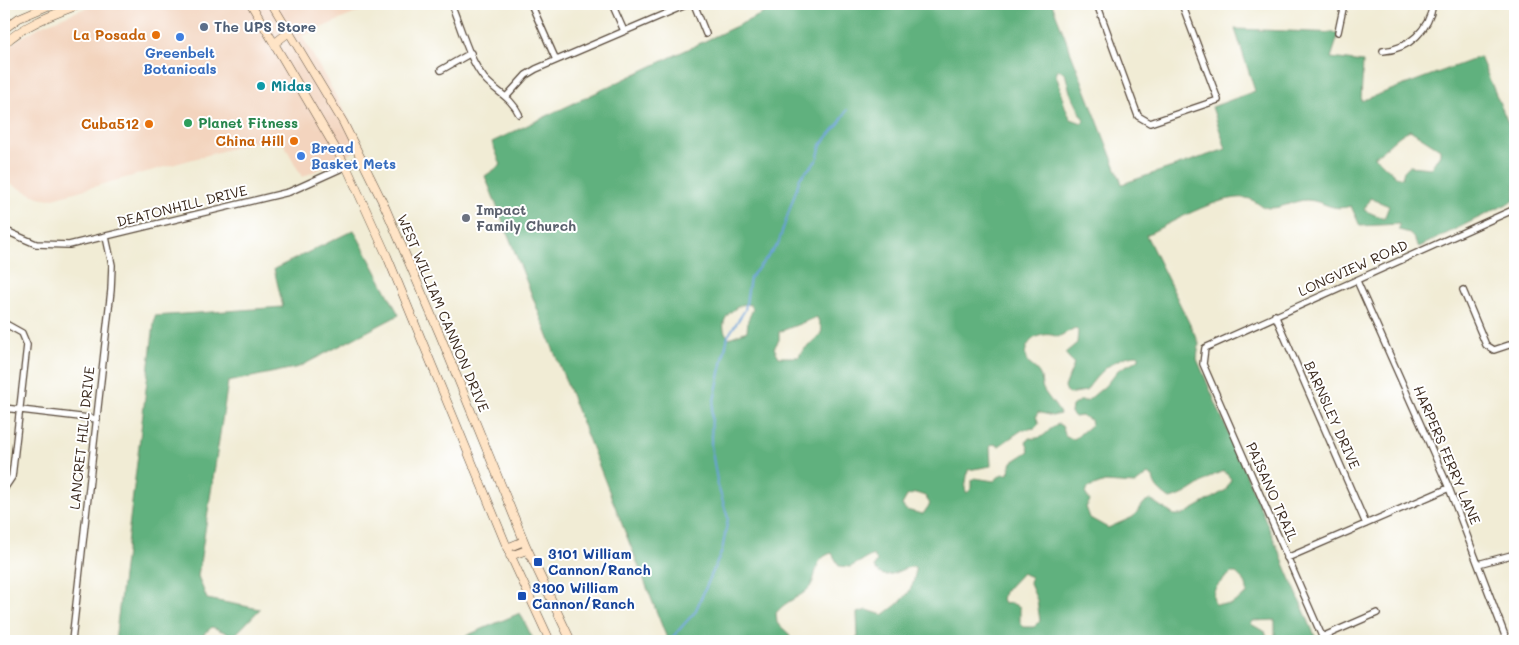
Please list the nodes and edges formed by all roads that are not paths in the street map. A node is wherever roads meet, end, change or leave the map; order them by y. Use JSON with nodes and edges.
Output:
{"nodes":[{"id":1,"x":52,"y":4,"type":"edge"},
{"id":2,"x":81,"y":4,"type":"edge"},
{"id":3,"x":251,"y":4,"type":"edge"},
{"id":4,"x":272,"y":4,"type":"edge"},
{"id":5,"x":451,"y":4,"type":"edge"},
{"id":6,"x":531,"y":4,"type":"edge"},
{"id":7,"x":612,"y":4,"type":"edge"},
{"id":8,"x":688,"y":4,"type":"edge"},
{"id":9,"x":694,"y":4,"type":"edge"},
{"id":10,"x":1097,"y":4,"type":"edge"},
{"id":11,"x":1182,"y":4,"type":"edge"},
{"id":12,"x":1344,"y":4,"type":"edge"},
{"id":13,"x":1433,"y":4,"type":"edge"},
{"id":14,"x":4,"y":29,"type":"edge"},
{"id":15,"x":624,"y":31,"type":"junction"},
{"id":16,"x":289,"y":32,"type":"junction"},
{"id":17,"x":1338,"y":32,"type":"dead end"},
{"id":18,"x":706,"y":34,"type":"dead end"},
{"id":19,"x":275,"y":43,"type":"junction"},
{"id":20,"x":4,"y":44,"type":"edge"},
{"id":21,"x":1383,"y":51,"type":"dead end"},
{"id":22,"x":471,"y":53,"type":"junction"},
{"id":23,"x":556,"y":60,"type":"junction"},
{"id":24,"x":441,"y":70,"type":"dead end"},
{"id":25,"x":507,"y":96,"type":"junction"},
{"id":26,"x":519,"y":114,"type":"dead end"},
{"id":27,"x":362,"y":159,"type":"junction"},
{"id":28,"x":346,"y":168,"type":"junction"},
{"id":29,"x":1515,"y":209,"type":"edge"},
{"id":30,"x":4,"y":230,"type":"edge"},
{"id":31,"x":106,"y":237,"type":"junction"},
{"id":32,"x":1357,"y":281,"type":"junction"},
{"id":33,"x":1463,"y":290,"type":"dead end"},
{"id":34,"x":1275,"y":316,"type":"junction"},
{"id":35,"x":4,"y":323,"type":"edge"},
{"id":36,"x":1515,"y":343,"type":"edge"},
{"id":37,"x":1204,"y":351,"type":"joint"},
{"id":38,"x":4,"y":408,"type":"edge"},
{"id":39,"x":19,"y":410,"type":"junction"},
{"id":40,"x":97,"y":419,"type":"junction"},
{"id":41,"x":1449,"y":488,"type":"junction"},
{"id":42,"x":4,"y":489,"type":"edge"},
{"id":43,"x":1366,"y":524,"type":"junction"},
{"id":44,"x":524,"y":541,"type":"junction"},
{"id":45,"x":507,"y":548,"type":"junction"},
{"id":46,"x":527,"y":550,"type":"junction"},
{"id":47,"x":1515,"y":554,"type":"edge"},
{"id":48,"x":510,"y":556,"type":"junction"},
{"id":49,"x":1287,"y":558,"type":"junction"},
{"id":50,"x":1478,"y":564,"type":"junction"},
{"id":51,"x":1377,"y":613,"type":"dead end"},
{"id":52,"x":1323,"y":639,"type":"edge"},
{"id":53,"x":72,"y":641,"type":"edge"},
{"id":54,"x":550,"y":641,"type":"edge"},
{"id":55,"x":572,"y":641,"type":"edge"},
{"id":56,"x":1507,"y":641,"type":"edge"}],
"edges":[{"from":1,"to":14,"type":"main road"},
{"from":2,"to":20,"type":"main road"},
{"from":3,"to":19,"type":"main road"},
{"from":4,"to":16,"type":"main road","name":"WEST WILLIAM CANNON DRIVE"},
{"from":5,"to":22,"type":"street"},
{"from":6,"to":23,"type":"street"},
{"from":7,"to":15,"type":"street"},
{"from":8,"to":15,"type":"street"},
{"from":9,"to":18,"type":"street"},
{"from":10,"to":11,"type":"street"},
{"from":12,"to":17,"type":"street"},
{"from":13,"to":21,"type":"street"},
{"from":15,"to":23,"type":"street"},
{"from":16,"to":19,"type":"main road"},
{"from":16,"to":27,"type":"main road","name":"WEST WILLIAM CANNON DRIVE"},
{"from":19,"to":28,"type":"main road"},
{"from":22,"to":24,"type":"street"},
{"from":22,"to":25,"type":"street"},
{"from":23,"to":25,"type":"street"},
{"from":25,"to":26,"type":"street"},
{"from":27,"to":28,"type":"street","name":"DEATONHILL DRIVE"},
{"from":27,"to":44,"type":"main road","name":"WEST WILLIAM CANNON DRIVE"},
{"from":28,"to":31,"type":"street","name":"DEATONHILL DRIVE"},
{"from":28,"to":45,"type":"main road"},
{"from":29,"to":32,"type":"street","name":"LONGVIEW ROAD"},
{"from":30,"to":31,"type":"street","name":"DEATONHILL DRIVE"},
{"from":31,"to":40,"type":"street","name":"LANCRET HILL DRIVE"},
{"from":32,"to":34,"type":"street","name":"LONGVIEW ROAD"},
{"from":32,"to":41,"type":"street","name":"HARPERS FERRY LANE"},
{"from":33,"to":36,"type":"street"},
{"from":34,"to":37,"type":"street","name":"LONGVIEW ROAD"},
{"from":34,"to":43,"type":"street","name":"BARNSLEY DRIVE"},
{"from":35,"to":39,"type":"street"},
{"from":37,"to":49,"type":"street","name":"PAISANO TRAIL"},
{"from":38,"to":39,"type":"street"},
{"from":39,"to":40,"type":"street"},
{"from":39,"to":42,"type":"street"},
{"from":40,"to":53,"type":"street","name":"LANCRET HILL DRIVE"},
{"from":41,"to":43,"type":"street"},
{"from":41,"to":50,"type":"street","name":"HARPERS FERRY LANE"},
{"from":43,"to":49,"type":"street"},
{"from":44,"to":45,"type":"main road"},
{"from":44,"to":46,"type":"main road","name":"WEST WILLIAM CANNON DRIVE"},
{"from":45,"to":48,"type":"main road"},
{"from":46,"to":48,"type":"main road"},
{"from":46,"to":55,"type":"main road","name":"WEST WILLIAM CANNON DRIVE"},
{"from":47,"to":50,"type":"street"},
{"from":48,"to":54,"type":"main road"},
{"from":49,"to":52,"type":"street","name":"PAISANO TRAIL"},
{"from":50,"to":56,"type":"street","name":"HARPERS FERRY LANE"},
{"from":51,"to":52,"type":"street"}]}
